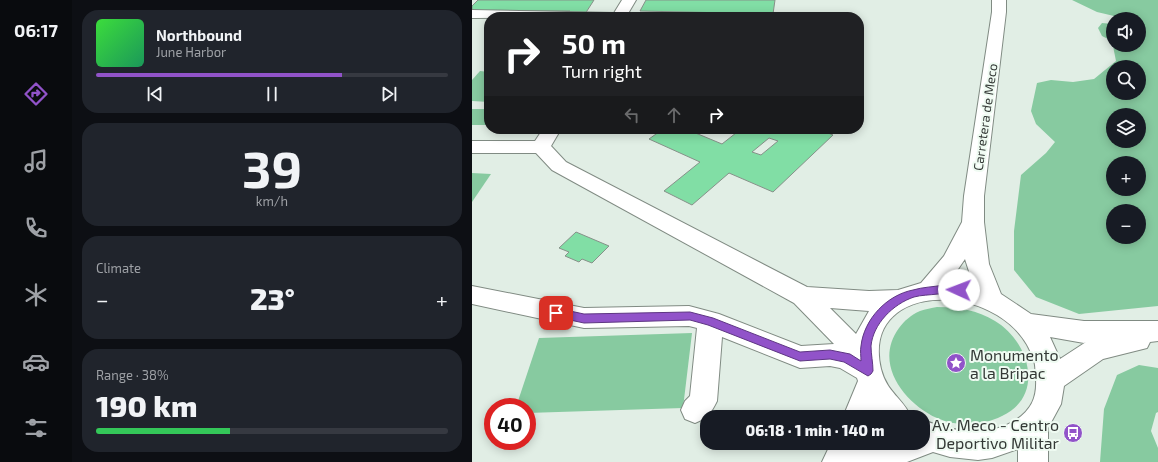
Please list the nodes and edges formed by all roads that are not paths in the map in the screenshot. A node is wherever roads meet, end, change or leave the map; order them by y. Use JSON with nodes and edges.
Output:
{"nodes":[{"id":1,"x":629,"y":0,"type":"edge"},
{"id":2,"x":1001,"y":4,"type":"edge"},
{"id":3,"x":622,"y":12,"type":"edge"},
{"id":4,"x":472,"y":14,"type":"edge"},
{"id":5,"x":484,"y":14,"type":"edge"},
{"id":6,"x":547,"y":138,"type":"edge"},
{"id":7,"x":472,"y":147,"type":"edge"},
{"id":8,"x":973,"y":222,"type":"junction"},
{"id":9,"x":928,"y":290,"type":"junction"},
{"id":10,"x":472,"y":295,"type":"edge"},
{"id":11,"x":803,"y":296,"type":"junction"},
{"id":12,"x":990,"y":299,"type":"junction"},
{"id":13,"x":898,"y":300,"type":"junction"},
{"id":14,"x":710,"y":321,"type":"junction"},
{"id":15,"x":1026,"y":323,"type":"junction"},
{"id":16,"x":1158,"y":331,"type":"edge"},
{"id":17,"x":1158,"y":336,"type":"edge"},
{"id":18,"x":868,"y":371,"type":"junction"},
{"id":19,"x":1052,"y":379,"type":"junction"},
{"id":20,"x":695,"y":410,"type":"dead end"},
{"id":21,"x":859,"y":410,"type":"edge"},
{"id":22,"x":890,"y":410,"type":"edge"},
{"id":23,"x":1034,"y":423,"type":"junction"},
{"id":24,"x":930,"y":441,"type":"edge"},
{"id":25,"x":843,"y":450,"type":"edge"},
{"id":26,"x":897,"y":450,"type":"edge"},
{"id":27,"x":976,"y":454,"type":"edge"},
{"id":28,"x":837,"y":462,"type":"edge"},
{"id":29,"x":863,"y":462,"type":"edge"},
{"id":30,"x":1033,"y":462,"type":"edge"}],
"edges":[{"from":1,"to":3,"type":"street"},
{"from":2,"to":8,"type":"street","name":"Carretera de Meco"},
{"from":4,"to":5,"type":"street"},
{"from":6,"to":7,"type":"street"},
{"from":6,"to":11,"type":"street"},
{"from":8,"to":9,"type":"street"},
{"from":8,"to":12,"type":"street","name":"Carretera de Meco"},
{"from":9,"to":12,"type":"street"},
{"from":9,"to":13,"type":"street"},
{"from":10,"to":14,"type":"street"},
{"from":11,"to":13,"type":"street"},
{"from":11,"to":18,"type":"street"},
{"from":12,"to":15,"type":"street"},
{"from":13,"to":18,"type":"street"},
{"from":14,"to":18,"type":"street"},
{"from":14,"to":20,"type":"street"},
{"from":15,"to":16,"type":"street"},
{"from":15,"to":19,"type":"street"},
{"from":17,"to":19,"type":"street"},
{"from":18,"to":21,"type":"street"},
{"from":18,"to":22,"type":"street"},
{"from":19,"to":23,"type":"street"},
{"from":23,"to":27,"type":"street"},
{"from":23,"to":30,"type":"street"},
{"from":24,"to":27,"type":"street"},
{"from":25,"to":28,"type":"street"},
{"from":26,"to":29,"type":"street"}]}
